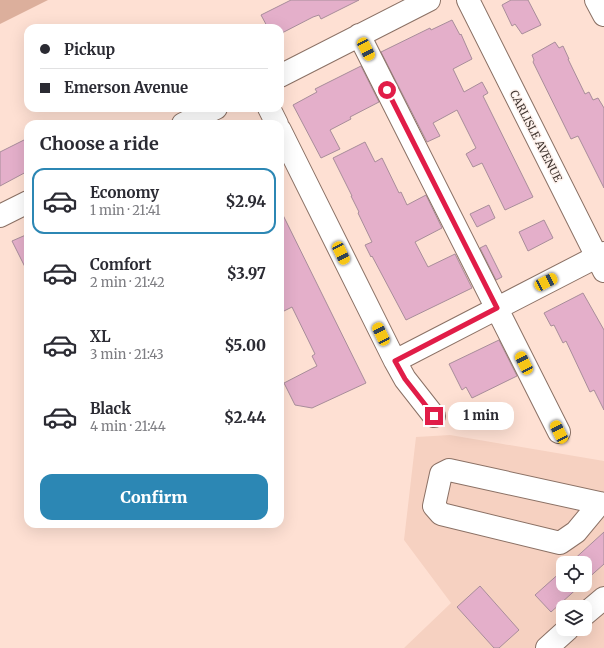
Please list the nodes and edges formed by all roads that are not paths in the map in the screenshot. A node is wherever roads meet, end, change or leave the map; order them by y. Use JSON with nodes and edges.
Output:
{"nodes":[{"id":1,"x":429,"y":0,"type":"edge"},
{"id":2,"x":468,"y":0,"type":"edge"},
{"id":3,"x":596,"y":0,"type":"edge"},
{"id":4,"x":604,"y":15,"type":"edge"},
{"id":5,"x":359,"y":35,"type":"junction"},
{"id":6,"x":284,"y":74,"type":"edge"},
{"id":7,"x":208,"y":112,"type":"edge"},
{"id":8,"x":191,"y":120,"type":"edge"},
{"id":9,"x":284,"y":138,"type":"edge"},
{"id":10,"x":24,"y":204,"type":"edge"},
{"id":11,"x":0,"y":216,"type":"edge"},
{"id":12,"x":601,"y":260,"type":"edge"},
{"id":13,"x":497,"y":308,"type":"junction"},
{"id":14,"x":395,"y":361,"type":"junction"},
{"id":15,"x":434,"y":416,"type":"dead end"},
{"id":16,"x":559,"y":432,"type":"dead end"},
{"id":17,"x":602,"y":503,"type":"edge"},
{"id":18,"x":604,"y":598,"type":"edge"},
{"id":19,"x":592,"y":608,"type":"edge"},
{"id":20,"x":560,"y":636,"type":"edge"},
{"id":21,"x":547,"y":648,"type":"edge"}],
"edges":[{"from":1,"to":5,"type":"street"},
{"from":2,"to":12,"type":"street","name":"CARLISLE AVENUE"},
{"from":3,"to":4,"type":"street"},
{"from":5,"to":6,"type":"street"},
{"from":5,"to":13,"type":"street"},
{"from":7,"to":8,"type":"street"},
{"from":9,"to":14,"type":"street"},
{"from":10,"to":11,"type":"street"},
{"from":12,"to":13,"type":"street"},
{"from":13,"to":14,"type":"street"},
{"from":13,"to":16,"type":"street"},
{"from":14,"to":15,"type":"street"},
{"from":17,"to":17,"type":"street"},
{"from":18,"to":19,"type":"street"},
{"from":20,"to":21,"type":"street"}]}
